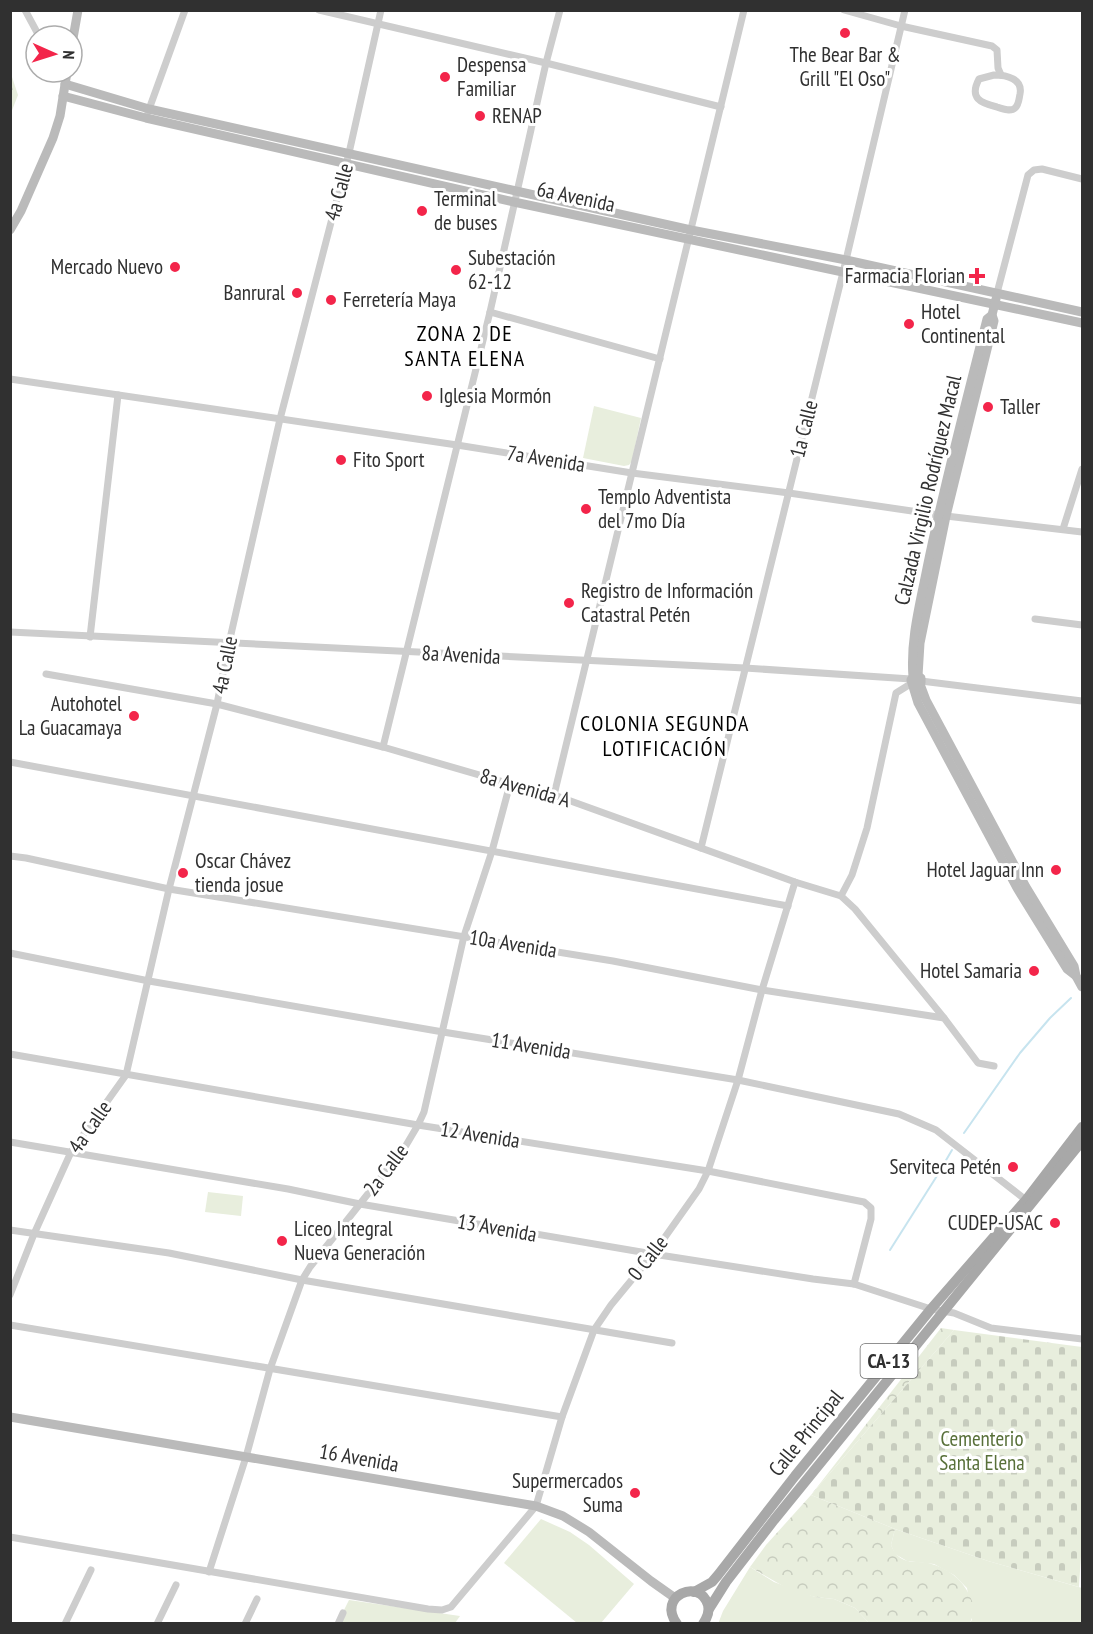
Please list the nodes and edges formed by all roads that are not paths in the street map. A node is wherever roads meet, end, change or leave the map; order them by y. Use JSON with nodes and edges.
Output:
{"nodes":[{"id":1,"x":24,"y":10,"type":"edge"},
{"id":2,"x":185,"y":10,"type":"edge"},
{"id":3,"x":319,"y":10,"type":"edge"},
{"id":4,"x":381,"y":10,"type":"edge"},
{"id":5,"x":560,"y":10,"type":"edge"},
{"id":6,"x":744,"y":10,"type":"edge"},
{"id":7,"x":844,"y":10,"type":"edge"},
{"id":8,"x":905,"y":10,"type":"edge"},
{"id":9,"x":32,"y":24,"type":"edge"},
{"id":10,"x":378,"y":25,"type":"junction"},
{"id":11,"x":901,"y":26,"type":"junction"},
{"id":12,"x":546,"y":63,"type":"junction"},
{"id":13,"x":1001,"y":75,"type":"junction"},
{"id":14,"x":65,"y":84,"type":"joint"},
{"id":15,"x":63,"y":96,"type":"junction"},
{"id":16,"x":722,"y":107,"type":"junction"},
{"id":17,"x":148,"y":113,"type":"junction"},
{"id":18,"x":349,"y":153,"type":"junction"},
{"id":19,"x":346,"y":164,"type":"junction"},
{"id":20,"x":1083,"y":178,"type":"edge"},
{"id":21,"x":516,"y":191,"type":"junction"},
{"id":22,"x":514,"y":202,"type":"junction"},
{"id":23,"x":10,"y":230,"type":"edge"},
{"id":24,"x":691,"y":230,"type":"junction"},
{"id":25,"x":689,"y":240,"type":"junction"},
{"id":26,"x":846,"y":260,"type":"junction"},
{"id":27,"x":843,"y":271,"type":"junction"},
{"id":28,"x":996,"y":298,"type":"junction"},
{"id":29,"x":490,"y":312,"type":"junction"},
{"id":30,"x":1083,"y":312,"type":"edge"},
{"id":31,"x":1083,"y":323,"type":"edge"},
{"id":32,"x":660,"y":359,"type":"junction"},
{"id":33,"x":10,"y":379,"type":"edge"},
{"id":34,"x":118,"y":395,"type":"junction"},
{"id":35,"x":280,"y":419,"type":"junction"},
{"id":36,"x":457,"y":445,"type":"junction"},
{"id":37,"x":1083,"y":469,"type":"edge"},
{"id":38,"x":632,"y":473,"type":"junction"},
{"id":39,"x":789,"y":493,"type":"junction"},
{"id":40,"x":942,"y":515,"type":"junction"},
{"id":41,"x":1064,"y":529,"type":"junction"},
{"id":42,"x":1083,"y":532,"type":"edge"},
{"id":43,"x":1035,"y":619,"type":"dead end"},
{"id":44,"x":1083,"y":625,"type":"edge"},
{"id":45,"x":10,"y":632,"type":"edge"},
{"id":46,"x":90,"y":637,"type":"junction"},
{"id":47,"x":228,"y":643,"type":"junction"},
{"id":48,"x":406,"y":652,"type":"junction"},
{"id":49,"x":587,"y":661,"type":"junction"},
{"id":50,"x":746,"y":668,"type":"junction"},
{"id":51,"x":46,"y":674,"type":"dead end"},
{"id":52,"x":915,"y":681,"type":"junction"},
{"id":53,"x":1083,"y":701,"type":"edge"},
{"id":54,"x":217,"y":704,"type":"junction"},
{"id":55,"x":382,"y":747,"type":"junction"},
{"id":56,"x":10,"y":762,"type":"edge"},
{"id":57,"x":510,"y":784,"type":"junction"},
{"id":58,"x":554,"y":795,"type":"junction"},
{"id":59,"x":194,"y":796,"type":"junction"},
{"id":60,"x":701,"y":848,"type":"junction"},
{"id":61,"x":492,"y":851,"type":"junction"},
{"id":62,"x":10,"y":856,"type":"edge"},
{"id":63,"x":795,"y":882,"type":"junction"},
{"id":64,"x":169,"y":889,"type":"junction"},
{"id":65,"x":841,"y":896,"type":"junction"},
{"id":66,"x":788,"y":906,"type":"junction"},
{"id":67,"x":464,"y":936,"type":"junction"},
{"id":68,"x":10,"y":953,"type":"edge"},
{"id":69,"x":148,"y":981,"type":"junction"},
{"id":70,"x":1083,"y":987,"type":"edge"},
{"id":71,"x":762,"y":990,"type":"junction"},
{"id":72,"x":944,"y":1018,"type":"junction"},
{"id":73,"x":443,"y":1032,"type":"junction"},
{"id":74,"x":10,"y":1054,"type":"edge"},
{"id":75,"x":994,"y":1066,"type":"dead end"},
{"id":76,"x":126,"y":1075,"type":"junction"},
{"id":77,"x":738,"y":1080,"type":"junction"},
{"id":78,"x":418,"y":1125,"type":"junction"},
{"id":79,"x":1083,"y":1127,"type":"edge"},
{"id":80,"x":1083,"y":1141,"type":"edge"},
{"id":81,"x":10,"y":1142,"type":"edge"},
{"id":82,"x":71,"y":1152,"type":"junction"},
{"id":83,"x":708,"y":1171,"type":"junction"},
{"id":84,"x":1026,"y":1200,"type":"junction"},
{"id":85,"x":360,"y":1204,"type":"junction"},
{"id":86,"x":10,"y":1230,"type":"edge"},
{"id":87,"x":33,"y":1234,"type":"junction"},
{"id":88,"x":653,"y":1254,"type":"junction"},
{"id":89,"x":302,"y":1280,"type":"junction"},
{"id":90,"x":854,"y":1284,"type":"junction"},
{"id":91,"x":10,"y":1295,"type":"edge"},
{"id":92,"x":931,"y":1309,"type":"junction"},
{"id":93,"x":946,"y":1311,"type":"junction"},
{"id":94,"x":10,"y":1325,"type":"edge"},
{"id":95,"x":594,"y":1330,"type":"junction"},
{"id":96,"x":1083,"y":1339,"type":"edge"},
{"id":97,"x":672,"y":1344,"type":"dead end"},
{"id":98,"x":270,"y":1369,"type":"junction"},
{"id":99,"x":10,"y":1417,"type":"edge"},
{"id":100,"x":562,"y":1417,"type":"junction"},
{"id":101,"x":246,"y":1456,"type":"junction"},
{"id":102,"x":536,"y":1506,"type":"junction"},
{"id":103,"x":10,"y":1537,"type":"edge"},
{"id":104,"x":91,"y":1570,"type":"dead end"},
{"id":105,"x":209,"y":1572,"type":"junction"},
{"id":106,"x":176,"y":1585,"type":"dead end"},
{"id":107,"x":694,"y":1592,"type":"junction"},
{"id":108,"x":675,"y":1598,"type":"junction"},
{"id":109,"x":257,"y":1599,"type":"dead end"},
{"id":110,"x":709,"y":1609,"type":"junction"},
{"id":111,"x":343,"y":1613,"type":"dead end"},
{"id":112,"x":673,"y":1622,"type":"edge"},
{"id":113,"x":65,"y":1623,"type":"edge"},
{"id":114,"x":157,"y":1623,"type":"edge"},
{"id":115,"x":245,"y":1623,"type":"edge"},
{"id":116,"x":338,"y":1623,"type":"edge"},
{"id":117,"x":703,"y":1623,"type":"edge"}],
"edges":[{"from":1,"to":9,"type":"street"},
{"from":2,"to":17,"type":"street"},
{"from":3,"to":10,"type":"street"},
{"from":4,"to":10,"type":"street","name":"4a Calle"},
{"from":5,"to":12,"type":"street"},
{"from":6,"to":16,"type":"street"},
{"from":7,"to":11,"type":"street"},
{"from":8,"to":11,"type":"street","name":"1a Calle"},
{"from":10,"to":12,"type":"street"},
{"from":10,"to":18,"type":"street","name":"4a Calle"},
{"from":11,"to":13,"type":"street"},
{"from":11,"to":26,"type":"street","name":"1a Calle"},
{"from":12,"to":16,"type":"street"},
{"from":12,"to":21,"type":"street"},
{"from":13,"to":13,"type":"street"},
{"from":14,"to":15,"type":"street"},
{"from":14,"to":17,"type":"street","name":"6a Avenida"},
{"from":15,"to":17,"type":"street","name":"6a Avenida"},
{"from":15,"to":23,"type":"street"},
{"from":16,"to":24,"type":"street"},
{"from":17,"to":18,"type":"street","name":"6a Avenida"},
{"from":17,"to":19,"type":"street","name":"6a Avenida"},
{"from":18,"to":19,"type":"street","name":"4a Calle"},
{"from":18,"to":21,"type":"street","name":"6a Avenida"},
{"from":19,"to":22,"type":"street","name":"6a Avenida"},
{"from":19,"to":35,"type":"street","name":"4a Calle"},
{"from":20,"to":28,"type":"street","name":"Calzada Virgilio Rodríguez Macal"},
{"from":21,"to":22,"type":"street"},
{"from":21,"to":24,"type":"street","name":"6a Avenida"},
{"from":22,"to":25,"type":"street","name":"6a Avenida"},
{"from":22,"to":29,"type":"street"},
{"from":24,"to":25,"type":"street"},
{"from":24,"to":26,"type":"street","name":"6a Avenida"},
{"from":25,"to":27,"type":"street","name":"6a Avenida"},
{"from":25,"to":32,"type":"street"},
{"from":26,"to":27,"type":"street","name":"1a Calle"},
{"from":26,"to":28,"type":"street","name":"6a Avenida"},
{"from":27,"to":28,"type":"street","name":"6a Avenida"},
{"from":27,"to":39,"type":"street","name":"1a Calle"},
{"from":28,"to":30,"type":"street","name":"6a Avenida"},
{"from":28,"to":31,"type":"street","name":"6a Avenida"},
{"from":28,"to":40,"type":"street","name":"Calzada Virgilio Rodríguez Macal"},
{"from":29,"to":32,"type":"street"},
{"from":29,"to":36,"type":"street"},
{"from":32,"to":38,"type":"street"},
{"from":33,"to":34,"type":"street","name":"7a Avenida"},
{"from":34,"to":35,"type":"street","name":"7a Avenida"},
{"from":34,"to":46,"type":"street"},
{"from":35,"to":36,"type":"street","name":"7a Avenida"},
{"from":35,"to":47,"type":"street","name":"4a Calle"},
{"from":36,"to":38,"type":"street","name":"7a Avenida"},
{"from":36,"to":48,"type":"street"},
{"from":37,"to":41,"type":"street"},
{"from":38,"to":39,"type":"street","name":"7a Avenida"},
{"from":38,"to":49,"type":"street"},
{"from":39,"to":40,"type":"street","name":"7a Avenida"},
{"from":39,"to":50,"type":"street","name":"1a Calle"},
{"from":40,"to":41,"type":"street","name":"7a Avenida"},
{"from":40,"to":52,"type":"street","name":"Calzada Virgilio Rodríguez Macal"},
{"from":41,"to":42,"type":"street","name":"7a Avenida"},
{"from":43,"to":44,"type":"street"},
{"from":45,"to":46,"type":"street","name":"8a Avenida"},
{"from":46,"to":47,"type":"street","name":"8a Avenida"},
{"from":47,"to":48,"type":"street","name":"8a Avenida"},
{"from":47,"to":54,"type":"street","name":"4a Calle"},
{"from":48,"to":49,"type":"street","name":"8a Avenida"},
{"from":48,"to":55,"type":"street"},
{"from":49,"to":50,"type":"street","name":"8a Avenida"},
{"from":49,"to":58,"type":"street"},
{"from":50,"to":52,"type":"street","name":"8a Avenida"},
{"from":50,"to":60,"type":"street","name":"1a Calle"},
{"from":51,"to":54,"type":"street","name":"8a Avenida A"},
{"from":52,"to":53,"type":"street","name":"8a Avenida"},
{"from":52,"to":65,"type":"street"},
{"from":52,"to":70,"type":"street","name":"Calzada Virgilio Rodríguez Macal"},
{"from":54,"to":55,"type":"street","name":"8a Avenida A"},
{"from":54,"to":59,"type":"street","name":"4a Calle"},
{"from":55,"to":57,"type":"street","name":"8a Avenida A"},
{"from":56,"to":59,"type":"street"},
{"from":57,"to":58,"type":"street","name":"8a Avenida A"},
{"from":57,"to":61,"type":"street","name":"2a Calle"},
{"from":58,"to":60,"type":"street","name":"8a Avenida A"},
{"from":59,"to":61,"type":"street"},
{"from":59,"to":64,"type":"street","name":"4a Calle"},
{"from":60,"to":63,"type":"street","name":"8a Avenida A"},
{"from":61,"to":66,"type":"street"},
{"from":61,"to":67,"type":"street","name":"2a Calle"},
{"from":62,"to":64,"type":"street","name":"10a Avenida"},
{"from":63,"to":65,"type":"street","name":"8a Avenida A"},
{"from":63,"to":66,"type":"street","name":"0 Calle"},
{"from":64,"to":67,"type":"street","name":"10a Avenida"},
{"from":64,"to":69,"type":"street","name":"4a Calle"},
{"from":65,"to":72,"type":"street","name":"8a Avenida A"},
{"from":66,"to":71,"type":"street","name":"0 Calle"},
{"from":67,"to":71,"type":"street","name":"10a Avenida"},
{"from":67,"to":73,"type":"street","name":"2a Calle"},
{"from":68,"to":69,"type":"street","name":"11 Avenida"},
{"from":69,"to":73,"type":"street","name":"11 Avenida"},
{"from":69,"to":76,"type":"street","name":"4a Calle"},
{"from":71,"to":72,"type":"street","name":"10a Avenida"},
{"from":71,"to":77,"type":"street","name":"0 Calle"},
{"from":72,"to":75,"type":"street"},
{"from":73,"to":77,"type":"street","name":"11 Avenida"},
{"from":73,"to":78,"type":"street","name":"2a Calle"},
{"from":74,"to":76,"type":"street","name":"12 Avenida"},
{"from":76,"to":78,"type":"street","name":"12 Avenida"},
{"from":76,"to":82,"type":"street","name":"4a Calle"},
{"from":77,"to":83,"type":"street","name":"0 Calle"},
{"from":77,"to":84,"type":"street","name":"11 Avenida"},
{"from":78,"to":83,"type":"street","name":"12 Avenida"},
{"from":78,"to":85,"type":"street","name":"2a Calle"},
{"from":79,"to":84,"type":"main road","name":"Calle Principal","number":"CA-13"},
{"from":80,"to":93,"type":"main road","name":"Calle Principal","number":"CA-13"},
{"from":81,"to":82,"type":"street","name":"13 Avenida"},
{"from":82,"to":85,"type":"street","name":"13 Avenida"},
{"from":82,"to":87,"type":"street","name":"4a Calle"},
{"from":83,"to":88,"type":"street","name":"0 Calle"},
{"from":83,"to":90,"type":"street","name":"12 Avenida"},
{"from":84,"to":92,"type":"main road","name":"Calle Principal","number":"CA-13"},
{"from":85,"to":88,"type":"street","name":"13 Avenida"},
{"from":85,"to":89,"type":"street","name":"2a Calle"},
{"from":86,"to":87,"type":"street"},
{"from":87,"to":89,"type":"street"},
{"from":87,"to":91,"type":"street","name":"4a Calle"},
{"from":88,"to":90,"type":"street","name":"13 Avenida"},
{"from":88,"to":95,"type":"street","name":"0 Calle"},
{"from":89,"to":95,"type":"street"},
{"from":89,"to":98,"type":"street","name":"2a Calle"},
{"from":90,"to":92,"type":"street","name":"13 Avenida"},
{"from":92,"to":93,"type":"street","name":"13 Avenida"},
{"from":92,"to":107,"type":"main road","name":"Calle Principal","number":"CA-13"},
{"from":93,"to":96,"type":"street","name":"13 Avenida"},
{"from":93,"to":110,"type":"main road","name":"Calle Principal","number":"CA-13"},
{"from":94,"to":98,"type":"street"},
{"from":95,"to":97,"type":"street"},
{"from":95,"to":100,"type":"street","name":"0 Calle"},
{"from":98,"to":100,"type":"street"},
{"from":98,"to":101,"type":"street","name":"2a Calle"},
{"from":99,"to":101,"type":"street","name":"16 Avenida"},
{"from":100,"to":102,"type":"street","name":"0 Calle"},
{"from":101,"to":102,"type":"street","name":"16 Avenida"},
{"from":101,"to":105,"type":"street","name":"2a Calle"},
{"from":102,"to":105,"type":"street","name":"0 Calle"},
{"from":102,"to":108,"type":"street","name":"16 Avenida"},
{"from":103,"to":105,"type":"street"},
{"from":104,"to":113,"type":"street"},
{"from":106,"to":114,"type":"street"},
{"from":107,"to":108,"type":"main road","number":"CA-13"},
{"from":107,"to":110,"type":"main road"},
{"from":108,"to":112,"type":"main road"},
{"from":109,"to":115,"type":"street"},
{"from":110,"to":117,"type":"main road","number":"CA-13"},
{"from":111,"to":116,"type":"street"}]}
